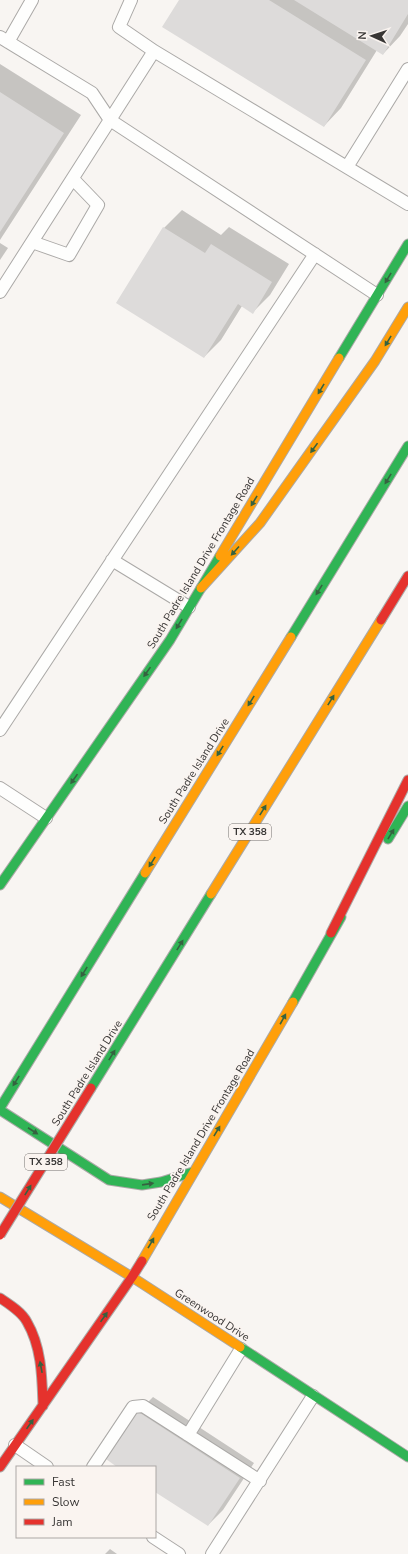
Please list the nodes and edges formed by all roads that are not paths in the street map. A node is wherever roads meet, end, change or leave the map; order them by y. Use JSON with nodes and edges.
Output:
{"nodes":[{"id":1,"x":32,"y":0,"type":"edge"},
{"id":2,"x":131,"y":0,"type":"edge"},
{"id":3,"x":4,"y":40,"type":"edge"},
{"id":4,"x":154,"y":51,"type":"junction"},
{"id":5,"x":408,"y":69,"type":"edge"},
{"id":6,"x":110,"y":120,"type":"junction"},
{"id":7,"x":347,"y":167,"type":"junction"},
{"id":8,"x":73,"y":179,"type":"junction"},
{"id":9,"x":408,"y":204,"type":"edge"},
{"id":10,"x":32,"y":242,"type":"junction"},
{"id":11,"x":408,"y":244,"type":"edge"},
{"id":12,"x":315,"y":254,"type":"junction"},
{"id":13,"x":0,"y":292,"type":"edge"},
{"id":14,"x":377,"y":295,"type":"junction"},
{"id":15,"x":408,"y":307,"type":"edge"},
{"id":16,"x":408,"y":446,"type":"edge"},
{"id":17,"x":112,"y":560,"type":"junction"},
{"id":18,"x":408,"y":576,"type":"edge"},
{"id":19,"x":201,"y":588,"type":"junction"},
{"id":20,"x":189,"y":607,"type":"junction"},
{"id":21,"x":0,"y":730,"type":"edge"},
{"id":22,"x":408,"y":780,"type":"edge"},
{"id":23,"x":0,"y":788,"type":"edge"},
{"id":24,"x":408,"y":806,"type":"edge"},
{"id":25,"x":46,"y":818,"type":"junction"},
{"id":26,"x":0,"y":885,"type":"edge"},
{"id":27,"x":331,"y":933,"type":"junction"},
{"id":28,"x":0,"y":1109,"type":"edge"},
{"id":29,"x":193,"y":1172,"type":"junction"},
{"id":30,"x":0,"y":1197,"type":"edge"},
{"id":31,"x":0,"y":1235,"type":"edge"},
{"id":32,"x":132,"y":1277,"type":"junction"},
{"id":33,"x":0,"y":1298,"type":"edge"},
{"id":34,"x":241,"y":1349,"type":"junction"},
{"id":35,"x":313,"y":1396,"type":"junction"},
{"id":36,"x":43,"y":1406,"type":"junction"},
{"id":37,"x":188,"y":1435,"type":"junction"},
{"id":38,"x":15,"y":1445,"type":"junction"},
{"id":39,"x":408,"y":1457,"type":"edge"},
{"id":40,"x":46,"y":1466,"type":"edge"},
{"id":41,"x":94,"y":1466,"type":"edge"},
{"id":42,"x":0,"y":1467,"type":"edge"},
{"id":43,"x":260,"y":1481,"type":"junction"},
{"id":44,"x":155,"y":1538,"type":"edge"},
{"id":45,"x":179,"y":1554,"type":"edge"},
{"id":46,"x":212,"y":1554,"type":"edge"}],
"edges":[{"from":1,"to":3,"type":"lane"},
{"from":2,"to":4,"type":"lane"},
{"from":3,"to":6,"type":"lane"},
{"from":4,"to":6,"type":"lane"},
{"from":4,"to":7,"type":"lane"},
{"from":5,"to":7,"type":"lane"},
{"from":6,"to":8,"type":"lane"},
{"from":6,"to":12,"type":"lane"},
{"from":7,"to":9,"type":"lane"},
{"from":8,"to":10,"type":"lane"},
{"from":8,"to":10,"type":"lane"},
{"from":10,"to":13,"type":"lane"},
{"from":11,"to":14,"type":"main road","name":"South Padre Island Drive Frontage Road","one_way":true},
{"from":12,"to":14,"type":"lane"},
{"from":12,"to":17,"type":"lane"},
{"from":14,"to":19,"type":"main road","name":"South Padre Island Drive Frontage Road","one_way":true},
{"from":15,"to":19,"type":"main road","one_way":true},
{"from":16,"to":28,"type":"main road","name":"South Padre Island Drive","one_way":true},
{"from":17,"to":20,"type":"lane"},
{"from":17,"to":21,"type":"lane"},
{"from":31,"to":18,"type":"main road","name":"South Padre Island Drive","number":"TX 358","one_way":true,"bridge":true},
{"from":19,"to":20,"type":"main road","name":"South Padre Island Drive Frontage Road"},
{"from":20,"to":25,"type":"main road","name":"South Padre Island Drive Frontage Road","one_way":true},
{"from":22,"to":27,"type":"main road"},
{"from":23,"to":25,"type":"lane"},
{"from":27,"to":24,"type":"main road","name":"South Padre Island Drive Frontage Road","one_way":true},
{"from":25,"to":26,"type":"main road","name":"South Padre Island Drive Frontage Road"},
{"from":29,"to":27,"type":"main road","name":"South Padre Island Drive Frontage Road","one_way":true},
{"from":28,"to":29,"type":"main road","one_way":true},
{"from":32,"to":29,"type":"main road","name":"South Padre Island Drive Frontage Road","one_way":true},
{"from":30,"to":32,"type":"main road","name":"Greenwood Drive"},
{"from":32,"to":34,"type":"main road","name":"Greenwood Drive"},
{"from":36,"to":32,"type":"main road","name":"South Padre Island Drive Frontage Road","one_way":true},
{"from":36,"to":33,"type":"main road","one_way":true},
{"from":34,"to":35,"type":"main road","name":"Greenwood Drive"},
{"from":34,"to":37,"type":"lane"},
{"from":35,"to":39,"type":"main road","name":"Greenwood Drive"},
{"from":35,"to":43,"type":"lane"},
{"from":38,"to":36,"type":"main road","name":"South Padre Island Drive Frontage Road","one_way":true},
{"from":37,"to":41,"type":"lane"},
{"from":37,"to":43,"type":"lane"},
{"from":38,"to":40,"type":"lane"},
{"from":38,"to":42,"type":"main road","name":"South Padre Island Drive Frontage Road"},
{"from":43,"to":46,"type":"lane"},
{"from":44,"to":45,"type":"lane"}]}
